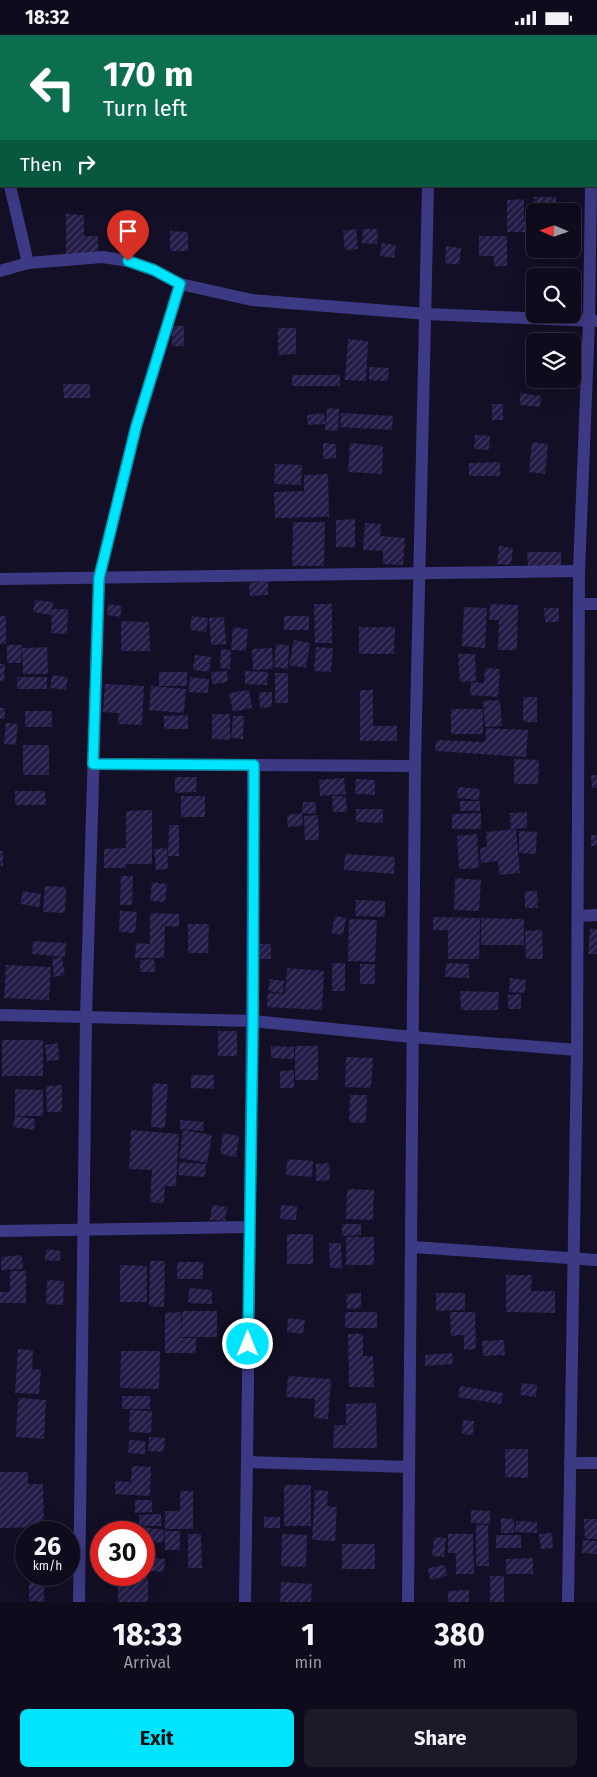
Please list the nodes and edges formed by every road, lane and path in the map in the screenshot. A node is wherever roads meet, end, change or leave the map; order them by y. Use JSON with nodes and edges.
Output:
{"nodes":[{"id":1,"x":10,"y":187,"type":"edge"},
{"id":2,"x":428,"y":187,"type":"edge"},
{"id":3,"x":591,"y":187,"type":"edge"},
{"id":4,"x":28,"y":263,"type":"junction"},
{"id":5,"x":0,"y":271,"type":"edge"},
{"id":6,"x":180,"y":284,"type":"junction"},
{"id":7,"x":426,"y":314,"type":"junction"},
{"id":8,"x":593,"y":321,"type":"edge"},
{"id":9,"x":420,"y":571,"type":"junction"},
{"id":10,"x":579,"y":571,"type":"junction"},
{"id":11,"x":99,"y":578,"type":"junction"},
{"id":12,"x":0,"y":579,"type":"edge"},
{"id":13,"x":597,"y":603,"type":"edge"},
{"id":14,"x":580,"y":604,"type":"junction"},
{"id":15,"x":93,"y":764,"type":"junction"},
{"id":16,"x":254,"y":765,"type":"junction"},
{"id":17,"x":415,"y":766,"type":"junction"},
{"id":18,"x":578,"y":915,"type":"junction"},
{"id":19,"x":597,"y":915,"type":"edge"},
{"id":20,"x":0,"y":1015,"type":"edge"},
{"id":21,"x":86,"y":1017,"type":"junction"},
{"id":22,"x":253,"y":1021,"type":"junction"},
{"id":23,"x":412,"y":1037,"type":"junction"},
{"id":24,"x":577,"y":1050,"type":"junction"},
{"id":25,"x":249,"y":1227,"type":"junction"},
{"id":26,"x":83,"y":1228,"type":"junction"},
{"id":27,"x":0,"y":1231,"type":"edge"},
{"id":28,"x":412,"y":1247,"type":"junction"},
{"id":29,"x":572,"y":1258,"type":"junction"},
{"id":30,"x":597,"y":1260,"type":"edge"},
{"id":31,"x":247,"y":1462,"type":"junction"},
{"id":32,"x":570,"y":1463,"type":"junction"},
{"id":33,"x":597,"y":1463,"type":"edge"},
{"id":34,"x":409,"y":1467,"type":"junction"},
{"id":35,"x":79,"y":1602,"type":"edge"},
{"id":36,"x":244,"y":1602,"type":"edge"},
{"id":37,"x":408,"y":1602,"type":"edge"},
{"id":38,"x":568,"y":1602,"type":"edge"}],
"edges":[{"from":1,"to":4,"type":"street"},
{"from":2,"to":7,"type":"street"},
{"from":3,"to":8,"type":"street"},
{"from":4,"to":5,"type":"street"},
{"from":4,"to":6,"type":"street"},
{"from":6,"to":7,"type":"street"},
{"from":6,"to":11,"type":"street"},
{"from":7,"to":8,"type":"street"},
{"from":7,"to":9,"type":"street"},
{"from":8,"to":10,"type":"street"},
{"from":9,"to":10,"type":"street"},
{"from":9,"to":11,"type":"street"},
{"from":9,"to":17,"type":"street"},
{"from":10,"to":14,"type":"street"},
{"from":11,"to":12,"type":"street"},
{"from":11,"to":15,"type":"street"},
{"from":13,"to":14,"type":"street"},
{"from":14,"to":18,"type":"street"},
{"from":15,"to":16,"type":"street"},
{"from":15,"to":21,"type":"street"},
{"from":16,"to":17,"type":"street"},
{"from":16,"to":22,"type":"street"},
{"from":17,"to":23,"type":"street"},
{"from":18,"to":19,"type":"street"},
{"from":18,"to":24,"type":"street"},
{"from":20,"to":21,"type":"street"},
{"from":21,"to":22,"type":"street"},
{"from":21,"to":26,"type":"street"},
{"from":22,"to":23,"type":"street"},
{"from":22,"to":25,"type":"street"},
{"from":23,"to":24,"type":"street"},
{"from":23,"to":28,"type":"street"},
{"from":24,"to":29,"type":"street"},
{"from":25,"to":26,"type":"street"},
{"from":25,"to":31,"type":"street"},
{"from":26,"to":27,"type":"street"},
{"from":26,"to":35,"type":"street"},
{"from":28,"to":29,"type":"street"},
{"from":28,"to":34,"type":"street"},
{"from":29,"to":30,"type":"street"},
{"from":29,"to":32,"type":"street"},
{"from":31,"to":34,"type":"street"},
{"from":31,"to":36,"type":"street"},
{"from":32,"to":33,"type":"street"},
{"from":32,"to":38,"type":"street"},
{"from":34,"to":37,"type":"street"}]}
